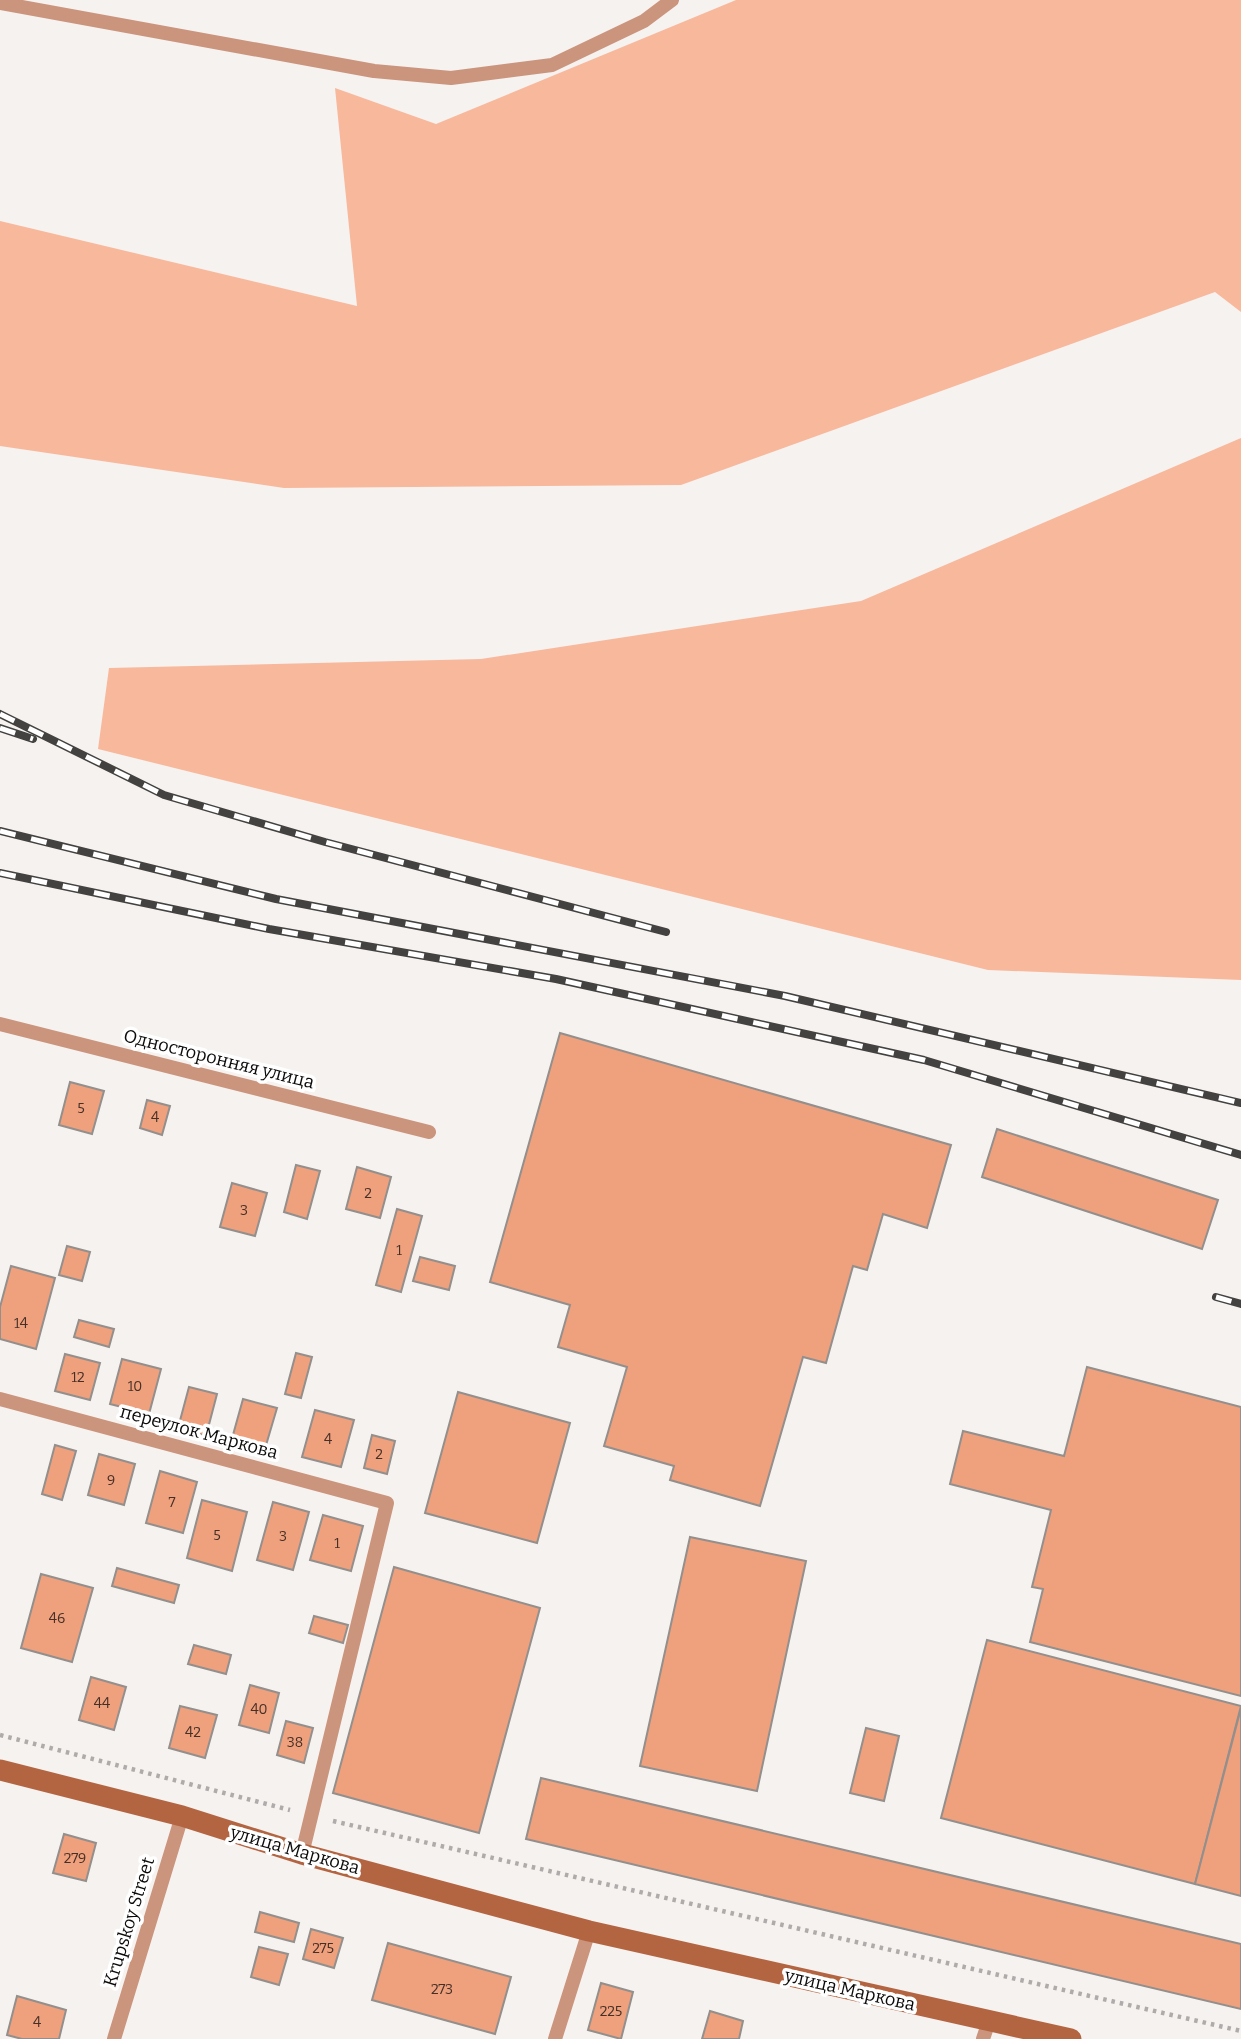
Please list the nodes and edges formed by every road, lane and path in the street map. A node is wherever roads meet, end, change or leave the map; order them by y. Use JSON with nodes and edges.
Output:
{"nodes":[{"id":1,"x":672,"y":0,"type":"edge"},
{"id":2,"x":0,"y":3,"type":"edge"},
{"id":3,"x":0,"y":1024,"type":"edge"},
{"id":4,"x":429,"y":1132,"type":"dead end"},
{"id":5,"x":0,"y":1399,"type":"edge"},
{"id":6,"x":0,"y":1735,"type":"edge"},
{"id":7,"x":0,"y":1770,"type":"edge"},
{"id":8,"x":182,"y":1816,"type":"junction"},
{"id":9,"x":312,"y":1816,"type":"junction"},
{"id":10,"x":302,"y":1854,"type":"junction"},
{"id":11,"x":589,"y":1931,"type":"junction"},
{"id":12,"x":986,"y":2030,"type":"edge"},
{"id":13,"x":1241,"y":2031,"type":"edge"},
{"id":14,"x":114,"y":2039,"type":"edge"},
{"id":15,"x":555,"y":2039,"type":"edge"},
{"id":16,"x":1071,"y":2039,"type":"edge"}],
"edges":[{"from":1,"to":2,"type":"lane"},
{"from":3,"to":4,"type":"lane","name":"Односторонняя улица"},
{"from":5,"to":9,"type":"lane","name":"переулок Маркова"},
{"from":6,"to":9,"type":"path"},
{"from":7,"to":8,"type":"main road","name":"улица Маркова"},
{"from":8,"to":10,"type":"main road","name":"улица Маркова"},
{"from":8,"to":14,"type":"lane","name":"Krupskoy Street"},
{"from":9,"to":10,"type":"lane"},
{"from":9,"to":13,"type":"path"},
{"from":10,"to":11,"type":"main road","name":"улица Маркова"},
{"from":11,"to":12,"type":"main road","name":"улица Маркова"},
{"from":11,"to":15,"type":"lane"},
{"from":12,"to":16,"type":"main road","name":"улица Маркова"}]}
